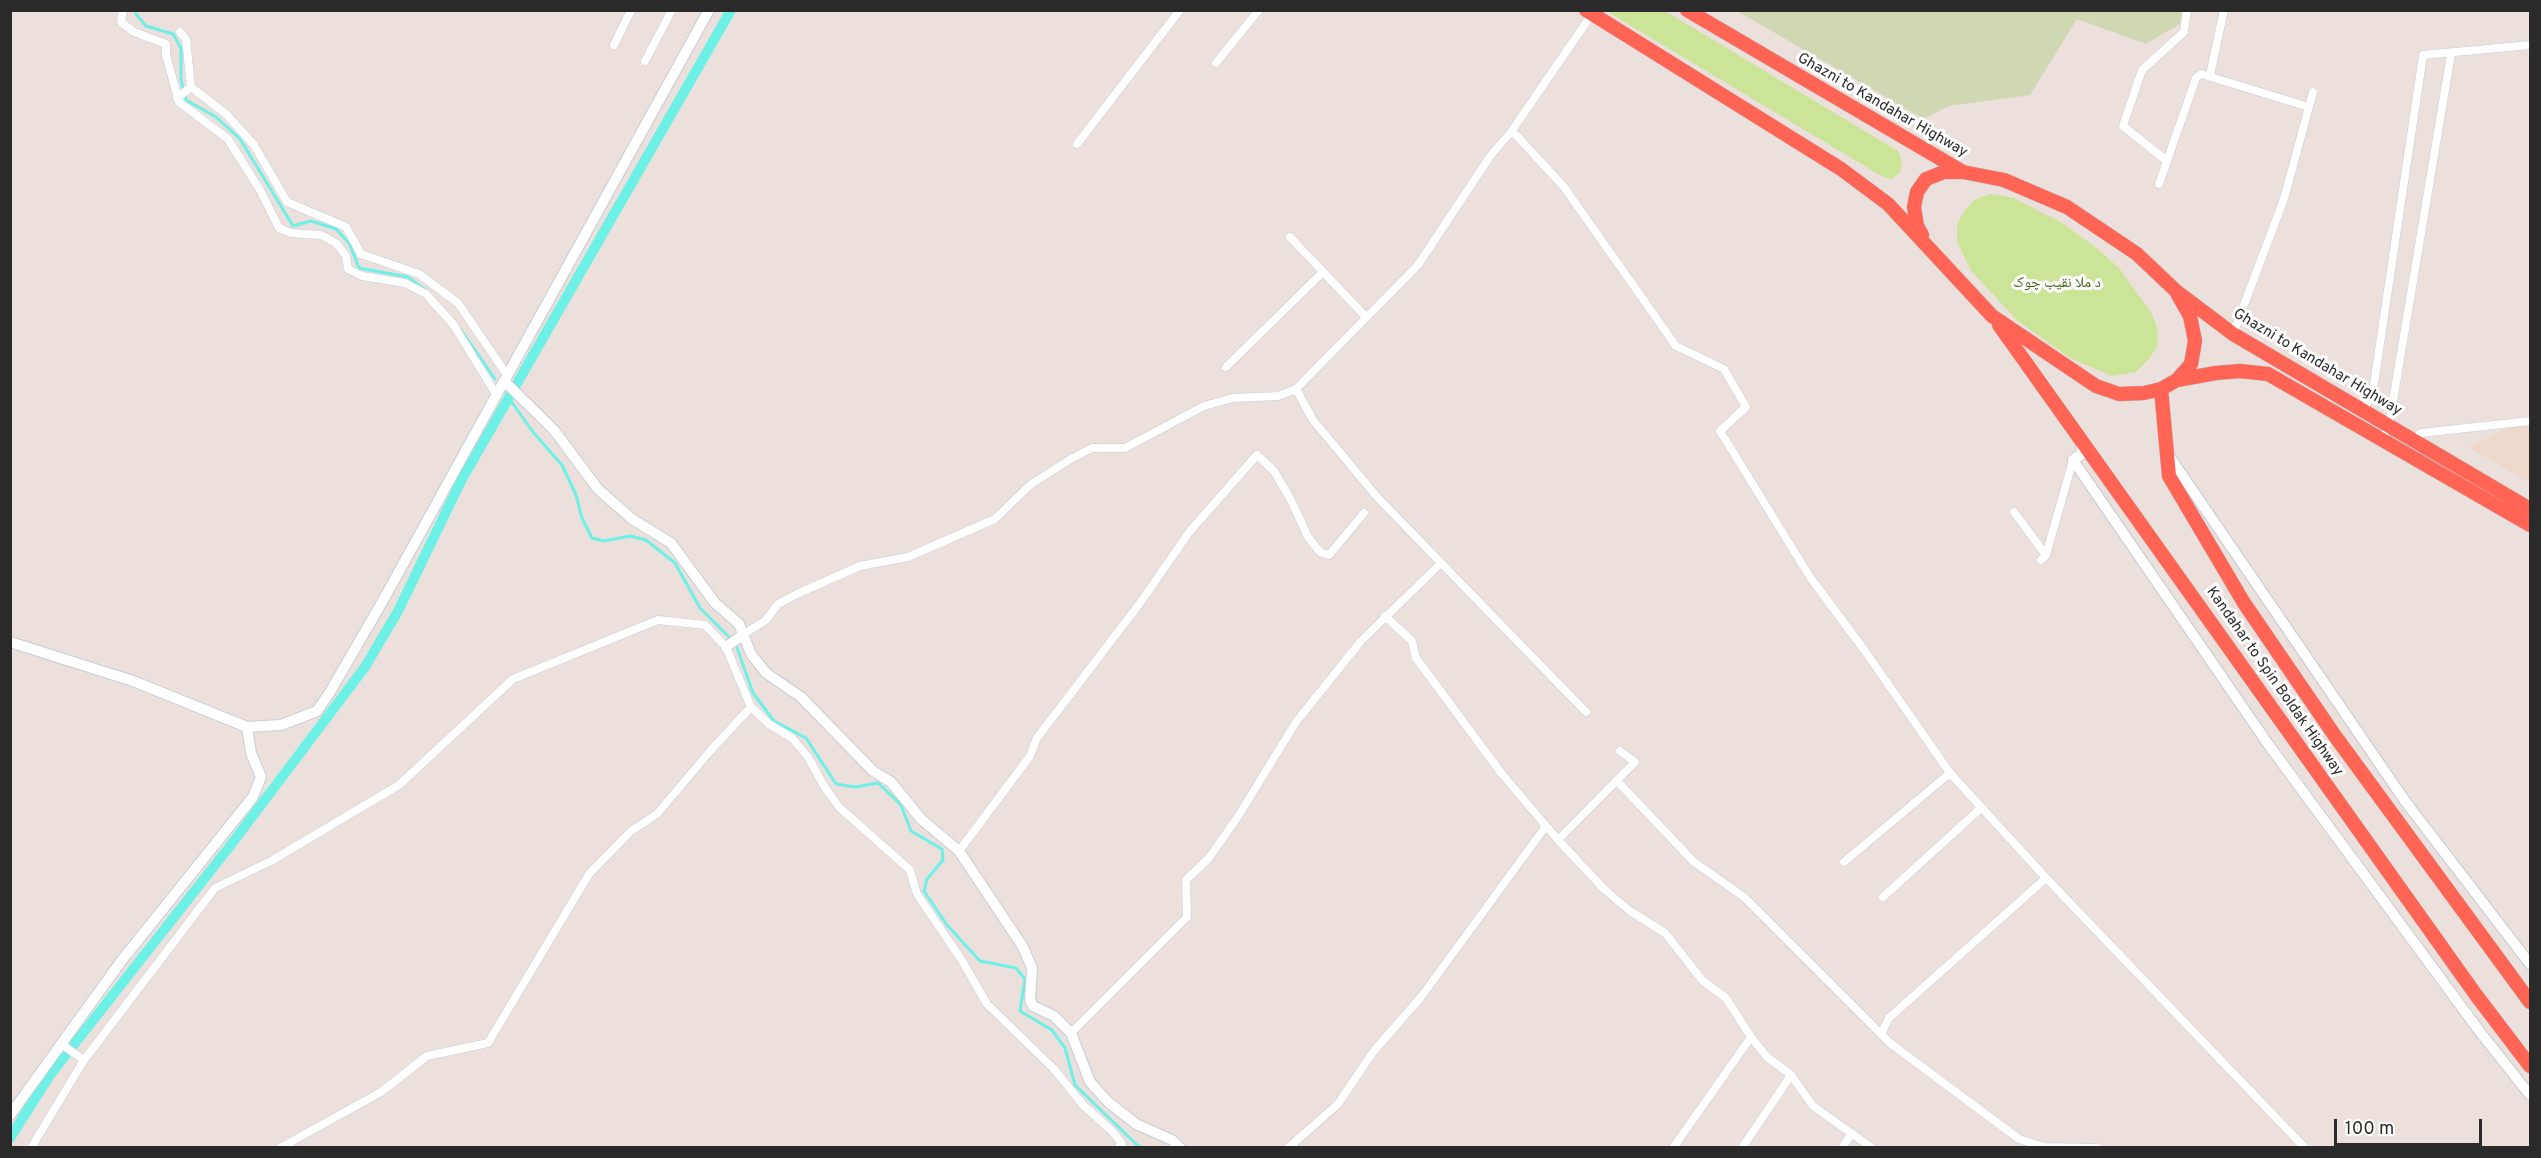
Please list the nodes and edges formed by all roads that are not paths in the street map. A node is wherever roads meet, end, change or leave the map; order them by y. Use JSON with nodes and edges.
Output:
{"nodes":[{"id":1,"x":123,"y":10,"type":"edge"},
{"id":2,"x":631,"y":10,"type":"edge"},
{"id":3,"x":672,"y":10,"type":"edge"},
{"id":4,"x":709,"y":10,"type":"edge"},
{"id":5,"x":1180,"y":10,"type":"edge"},
{"id":6,"x":1259,"y":10,"type":"edge"},
{"id":7,"x":1687,"y":10,"type":"edge"},
{"id":8,"x":2187,"y":10,"type":"edge"},
{"id":9,"x":2224,"y":10,"type":"edge"},
{"id":10,"x":1589,"y":12,"type":"edge"},
{"id":11,"x":180,"y":32,"type":"dead end"},
{"id":12,"x":614,"y":45,"type":"dead end"},
{"id":13,"x":2530,"y":45,"type":"edge"},
{"id":14,"x":2451,"y":54,"type":"junction"},
{"id":15,"x":645,"y":61,"type":"dead end"},
{"id":16,"x":1216,"y":63,"type":"dead end"},
{"id":17,"x":2210,"y":75,"type":"junction"},
{"id":18,"x":191,"y":87,"type":"junction"},
{"id":19,"x":2313,"y":92,"type":"dead end"},
{"id":20,"x":177,"y":98,"type":"junction"},
{"id":21,"x":2309,"y":107,"type":"junction"},
{"id":22,"x":1511,"y":132,"type":"junction"},
{"id":23,"x":1077,"y":144,"type":"dead end"},
{"id":24,"x":2167,"y":161,"type":"junction"},
{"id":25,"x":1963,"y":172,"type":"junction"},
{"id":26,"x":2159,"y":184,"type":"dead end"},
{"id":27,"x":1290,"y":237,"type":"dead end"},
{"id":28,"x":1928,"y":247,"type":"junction"},
{"id":29,"x":1323,"y":272,"type":"junction"},
{"id":30,"x":2176,"y":291,"type":"junction"},
{"id":31,"x":1992,"y":316,"type":"junction"},
{"id":32,"x":1366,"y":317,"type":"junction"},
{"id":33,"x":2233,"y":334,"type":"junction"},
{"id":34,"x":1226,"y":367,"type":"dead end"},
{"id":35,"x":505,"y":378,"type":"junction"},
{"id":36,"x":2177,"y":380,"type":"junction"},
{"id":37,"x":1296,"y":389,"type":"junction"},
{"id":38,"x":2161,"y":389,"type":"junction"},
{"id":39,"x":496,"y":394,"type":"junction"},
{"id":40,"x":2364,"y":411,"type":"junction"},
{"id":41,"x":2530,"y":421,"type":"edge"},
{"id":42,"x":2389,"y":425,"type":"junction"},
{"id":43,"x":2081,"y":438,"type":"junction"},
{"id":44,"x":2414,"y":440,"type":"junction"},
{"id":45,"x":2381,"y":441,"type":"junction"},
{"id":46,"x":2167,"y":452,"type":"junction"},
{"id":47,"x":2073,"y":460,"type":"junction"},
{"id":48,"x":2530,"y":509,"type":"edge"},
{"id":49,"x":2014,"y":512,"type":"dead end"},
{"id":50,"x":1364,"y":513,"type":"dead end"},
{"id":51,"x":2530,"y":525,"type":"edge"},
{"id":52,"x":1441,"y":563,"type":"junction"},
{"id":53,"x":1385,"y":616,"type":"junction"},
{"id":54,"x":735,"y":641,"type":"junction"},
{"id":55,"x":10,"y":642,"type":"edge"},
{"id":56,"x":751,"y":707,"type":"junction"},
{"id":57,"x":1586,"y":712,"type":"dead end"},
{"id":58,"x":247,"y":728,"type":"junction"},
{"id":59,"x":1620,"y":751,"type":"dead end"},
{"id":60,"x":1950,"y":773,"type":"junction"},
{"id":61,"x":1617,"y":781,"type":"junction"},
{"id":62,"x":1982,"y":808,"type":"junction"},
{"id":63,"x":1546,"y":826,"type":"junction"},
{"id":64,"x":1558,"y":840,"type":"junction"},
{"id":65,"x":959,"y":851,"type":"junction"},
{"id":66,"x":1844,"y":862,"type":"dead end"},
{"id":67,"x":2046,"y":878,"type":"junction"},
{"id":68,"x":1883,"y":897,"type":"dead end"},
{"id":69,"x":2530,"y":964,"type":"edge"},
{"id":70,"x":2530,"y":1002,"type":"edge"},
{"id":71,"x":1071,"y":1033,"type":"junction"},
{"id":72,"x":1881,"y":1034,"type":"junction"},
{"id":73,"x":1751,"y":1037,"type":"junction"},
{"id":74,"x":61,"y":1044,"type":"junction"},
{"id":75,"x":84,"y":1060,"type":"junction"},
{"id":76,"x":2530,"y":1066,"type":"edge"},
{"id":77,"x":1791,"y":1075,"type":"junction"},
{"id":78,"x":2530,"y":1095,"type":"edge"},
{"id":79,"x":10,"y":1115,"type":"edge"},
{"id":80,"x":1852,"y":1133,"type":"junction"},
{"id":81,"x":31,"y":1148,"type":"edge"},
{"id":82,"x":280,"y":1148,"type":"edge"},
{"id":83,"x":1118,"y":1148,"type":"edge"},
{"id":84,"x":1180,"y":1148,"type":"edge"},
{"id":85,"x":1288,"y":1148,"type":"edge"},
{"id":86,"x":1673,"y":1148,"type":"edge"},
{"id":87,"x":1742,"y":1148,"type":"edge"},
{"id":88,"x":1842,"y":1148,"type":"edge"},
{"id":89,"x":1872,"y":1148,"type":"edge"},
{"id":90,"x":2097,"y":1148,"type":"edge"},
{"id":91,"x":2305,"y":1148,"type":"edge"}],
"edges":[{"from":1,"to":20,"type":"street"},
{"from":2,"to":12,"type":"street"},
{"from":3,"to":15,"type":"street"},
{"from":4,"to":35,"type":"street"},
{"from":5,"to":23,"type":"street"},
{"from":6,"to":16,"type":"street"},
{"from":7,"to":25,"type":"highway","name":"Ghazni to Kandahar Highway"},
{"from":8,"to":24,"type":"street"},
{"from":9,"to":17,"type":"street"},
{"from":10,"to":22,"type":"street"},
{"from":10,"to":28,"type":"highway","name":"Ghazni to Kandahar Highway"},
{"from":11,"to":18,"type":"street"},
{"from":13,"to":14,"type":"street"},
{"from":14,"to":40,"type":"street"},
{"from":14,"to":42,"type":"street"},
{"from":17,"to":21,"type":"street"},
{"from":17,"to":24,"type":"street"},
{"from":18,"to":20,"type":"street"},
{"from":18,"to":35,"type":"street"},
{"from":19,"to":21,"type":"street"},
{"from":20,"to":39,"type":"street"},
{"from":21,"to":33,"type":"street"},
{"from":22,"to":32,"type":"street"},
{"from":22,"to":60,"type":"street"},
{"from":24,"to":26,"type":"street"},
{"from":25,"to":28,"type":"highway","name":"Ghazni to Kandahar Highway"},
{"from":25,"to":30,"type":"highway"},
{"from":27,"to":29,"type":"street"},
{"from":28,"to":31,"type":"highway","name":"Ghazni to Kandahar Highway"},
{"from":29,"to":32,"type":"street"},
{"from":29,"to":34,"type":"street"},
{"from":30,"to":33,"type":"highway","name":"Ghazni to Kandahar Highway"},
{"from":30,"to":36,"type":"highway","name":"Ghazni to Kandahar Highway"},
{"from":31,"to":38,"type":"highway","name":"Ghazni to Kandahar Highway"},
{"from":31,"to":43,"type":"highway","name":"Kandahar to Spin Boldak Highway"},
{"from":32,"to":37,"type":"street"},
{"from":33,"to":40,"type":"highway","name":"Ghazni to Kandahar Highway"},
{"from":35,"to":39,"type":"street"},
{"from":35,"to":54,"type":"street"},
{"from":36,"to":38,"type":"highway","name":"Ghazni to Kandahar Highway"},
{"from":36,"to":45,"type":"highway","name":"Ghazni to Kandahar Highway"},
{"from":37,"to":52,"type":"street"},
{"from":37,"to":54,"type":"street"},
{"from":38,"to":46,"type":"highway","name":"Kandahar to Spin Boldak Highway"},
{"from":39,"to":58,"type":"street"},
{"from":40,"to":42,"type":"highway","name":"Ghazni to Kandahar Highway"},
{"from":41,"to":44,"type":"street"},
{"from":42,"to":44,"type":"highway","name":"Ghazni to Kandahar Highway"},
{"from":42,"to":45,"type":"street"},
{"from":43,"to":47,"type":"street"},
{"from":43,"to":76,"type":"highway","name":"Kandahar to Spin Boldak Highway"},
{"from":44,"to":48,"type":"highway","name":"Ghazni to Kandahar Highway"},
{"from":45,"to":51,"type":"highway","name":"Ghazni to Kandahar Highway"},
{"from":46,"to":69,"type":"street"},
{"from":46,"to":70,"type":"highway","name":"Kandahar to Spin Boldak Highway"},
{"from":47,"to":49,"type":"street"},
{"from":47,"to":78,"type":"street"},
{"from":50,"to":65,"type":"street"},
{"from":52,"to":53,"type":"street"},
{"from":52,"to":57,"type":"street"},
{"from":53,"to":63,"type":"street"},
{"from":53,"to":71,"type":"street"},
{"from":54,"to":56,"type":"street"},
{"from":54,"to":65,"type":"street"},
{"from":54,"to":75,"type":"street"},
{"from":55,"to":58,"type":"street"},
{"from":56,"to":82,"type":"street"},
{"from":56,"to":83,"type":"street"},
{"from":58,"to":74,"type":"street"},
{"from":59,"to":61,"type":"street"},
{"from":60,"to":62,"type":"street"},
{"from":60,"to":66,"type":"street"},
{"from":61,"to":64,"type":"street"},
{"from":61,"to":72,"type":"street"},
{"from":62,"to":67,"type":"street"},
{"from":62,"to":68,"type":"street"},
{"from":63,"to":64,"type":"street"},
{"from":63,"to":85,"type":"street"},
{"from":64,"to":73,"type":"street"},
{"from":65,"to":71,"type":"street"},
{"from":67,"to":72,"type":"street"},
{"from":67,"to":91,"type":"street"},
{"from":71,"to":84,"type":"street"},
{"from":72,"to":90,"type":"street"},
{"from":73,"to":77,"type":"street"},
{"from":73,"to":86,"type":"street"},
{"from":74,"to":75,"type":"street"},
{"from":74,"to":79,"type":"street"},
{"from":75,"to":81,"type":"street"},
{"from":77,"to":80,"type":"street"},
{"from":77,"to":87,"type":"street"},
{"from":80,"to":88,"type":"street"},
{"from":80,"to":89,"type":"street"}]}
